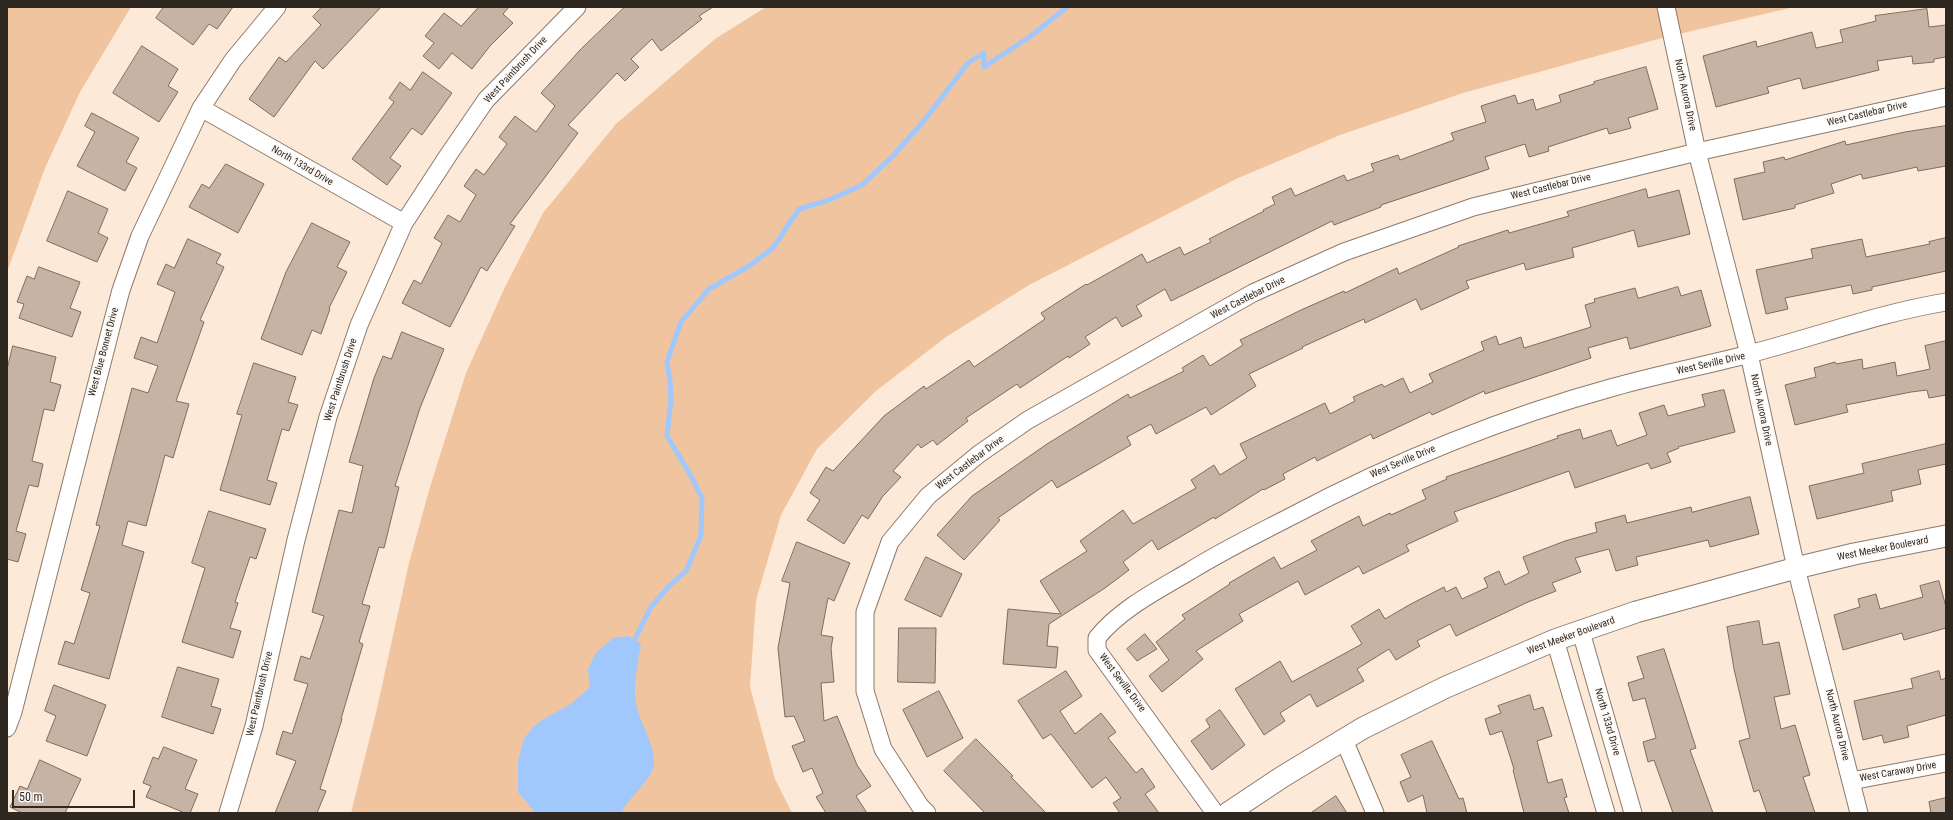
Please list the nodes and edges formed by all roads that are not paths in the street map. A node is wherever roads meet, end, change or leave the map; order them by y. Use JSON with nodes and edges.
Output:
{"nodes":[{"id":1,"x":277,"y":7,"type":"edge"},
{"id":2,"x":577,"y":7,"type":"edge"},
{"id":3,"x":1666,"y":7,"type":"edge"},
{"id":4,"x":1946,"y":97,"type":"edge"},
{"id":5,"x":201,"y":108,"type":"junction"},
{"id":6,"x":1697,"y":152,"type":"junction"},
{"id":7,"x":404,"y":223,"type":"junction"},
{"id":8,"x":1946,"y":302,"type":"edge"},
{"id":9,"x":1749,"y":354,"type":"junction"},
{"id":10,"x":1946,"y":536,"type":"edge"},
{"id":11,"x":1796,"y":568,"type":"junction"},
{"id":12,"x":1581,"y":632,"type":"junction"},
{"id":13,"x":1554,"y":640,"type":"junction"},
{"id":14,"x":7,"y":728,"type":"edge"},
{"id":15,"x":1344,"y":740,"type":"junction"},
{"id":16,"x":1946,"y":763,"type":"edge"},
{"id":17,"x":1851,"y":781,"type":"junction"},
{"id":18,"x":228,"y":813,"type":"edge"},
{"id":19,"x":927,"y":813,"type":"edge"},
{"id":20,"x":1215,"y":813,"type":"edge"},
{"id":21,"x":1228,"y":813,"type":"edge"},
{"id":22,"x":1375,"y":813,"type":"edge"},
{"id":23,"x":1606,"y":813,"type":"edge"},
{"id":24,"x":1633,"y":813,"type":"edge"},
{"id":25,"x":1859,"y":813,"type":"edge"}],
"edges":[{"from":1,"to":5,"type":"street","name":"West Blue Bonnet Drive"},
{"from":2,"to":7,"type":"street","name":"West Paintbrush Drive"},
{"from":3,"to":6,"type":"street","name":"North Aurora Drive"},
{"from":4,"to":6,"type":"street","name":"West Castlebar Drive"},
{"from":5,"to":7,"type":"street","name":"North 133rd Drive"},
{"from":5,"to":14,"type":"street","name":"West Blue Bonnet Drive"},
{"from":6,"to":9,"type":"street","name":"North Aurora Drive"},
{"from":6,"to":19,"type":"street","name":"West Castlebar Drive"},
{"from":7,"to":18,"type":"street","name":"West Paintbrush Drive"},
{"from":8,"to":9,"type":"street","name":"West Seville Drive"},
{"from":9,"to":11,"type":"street","name":"North Aurora Drive"},
{"from":9,"to":20,"type":"street","name":"West Seville Drive"},
{"from":10,"to":11,"type":"street","name":"West Meeker Boulevard"},
{"from":11,"to":12,"type":"street","name":"West Meeker Boulevard"},
{"from":11,"to":17,"type":"street","name":"North Aurora Drive"},
{"from":12,"to":13,"type":"street","name":"West Meeker Boulevard"},
{"from":12,"to":24,"type":"street","name":"North 133rd Drive"},
{"from":13,"to":15,"type":"street","name":"West Meeker Boulevard"},
{"from":13,"to":23,"type":"street"},
{"from":15,"to":21,"type":"street","name":"West Meeker Boulevard"},
{"from":15,"to":22,"type":"street"},
{"from":16,"to":17,"type":"street","name":"West Caraway Drive"},
{"from":17,"to":25,"type":"street","name":"North Aurora Drive"}]}
